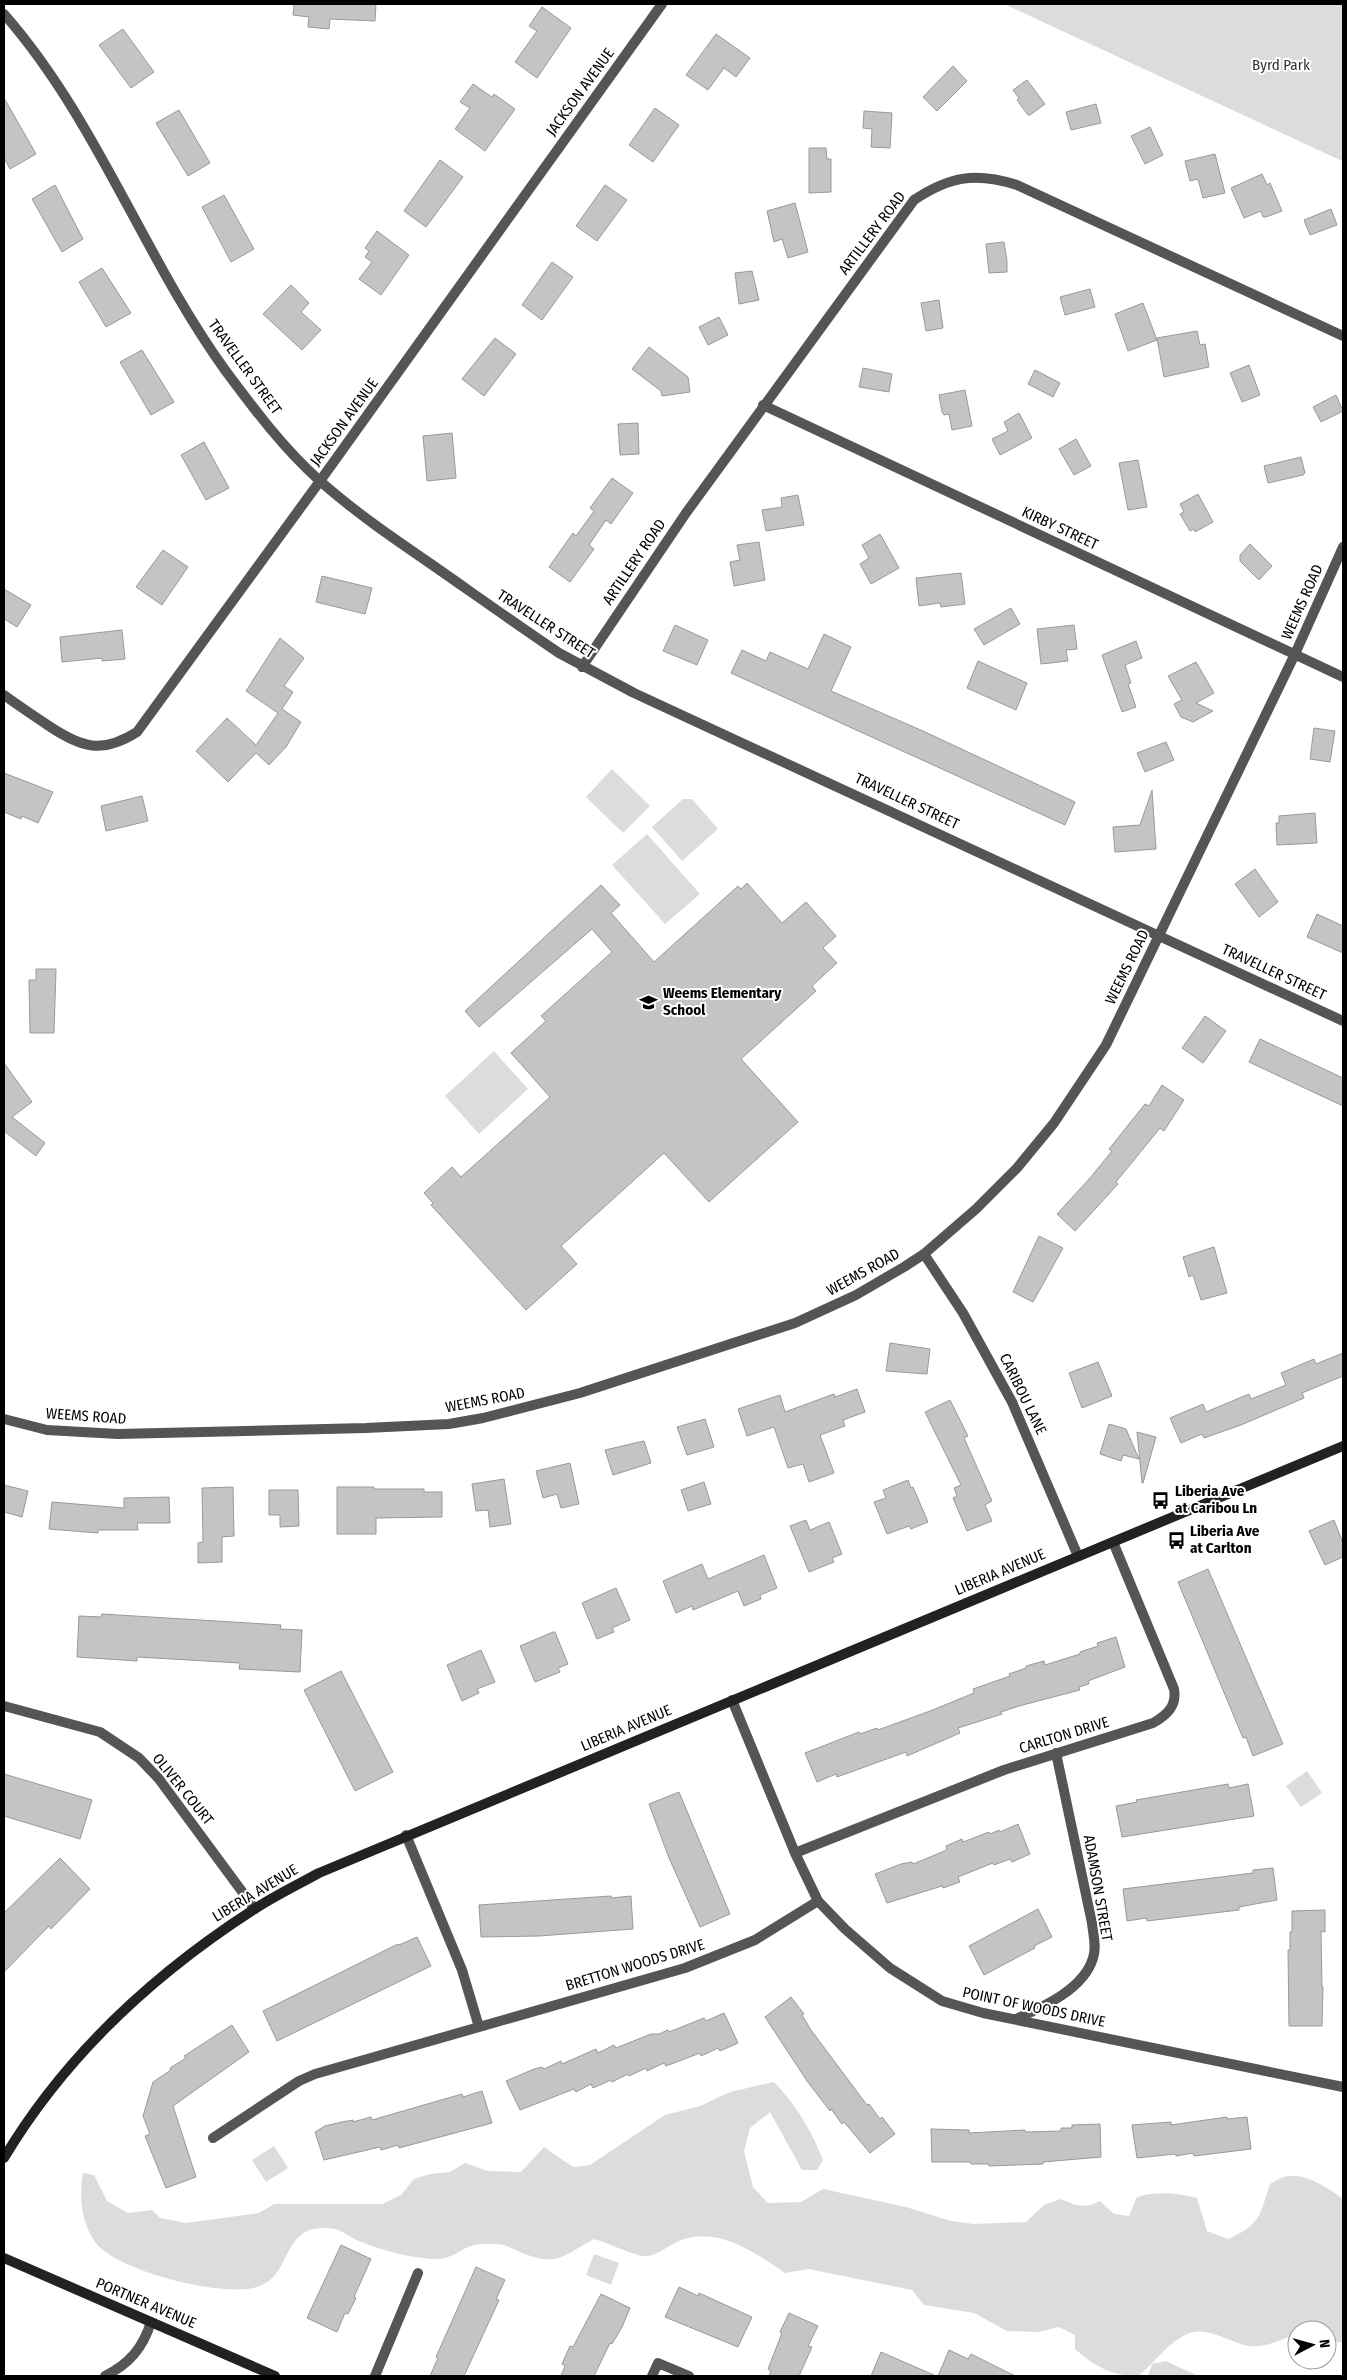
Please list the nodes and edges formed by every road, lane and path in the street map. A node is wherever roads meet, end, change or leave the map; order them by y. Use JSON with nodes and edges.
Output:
{"nodes":[{"id":1,"x":662,"y":4,"type":"edge"},
{"id":2,"x":4,"y":14,"type":"edge"},
{"id":3,"x":1343,"y":336,"type":"edge"},
{"id":4,"x":763,"y":405,"type":"junction"},
{"id":5,"x":320,"y":481,"type":"junction"},
{"id":6,"x":1343,"y":547,"type":"edge"},
{"id":7,"x":1295,"y":654,"type":"junction"},
{"id":8,"x":582,"y":667,"type":"junction"},
{"id":9,"x":1343,"y":677,"type":"edge"},
{"id":10,"x":4,"y":696,"type":"edge"},
{"id":11,"x":1159,"y":936,"type":"junction"},
{"id":12,"x":1343,"y":1021,"type":"edge"},
{"id":13,"x":924,"y":1254,"type":"junction"},
{"id":14,"x":4,"y":1420,"type":"edge"},
{"id":15,"x":1343,"y":1446,"type":"edge"},
{"id":16,"x":1113,"y":1542,"type":"junction"},
{"id":17,"x":1078,"y":1556,"type":"junction"},
{"id":18,"x":732,"y":1700,"type":"junction"},
{"id":19,"x":4,"y":1706,"type":"edge"},
{"id":20,"x":1056,"y":1753,"type":"junction"},
{"id":21,"x":406,"y":1835,"type":"junction"},
{"id":22,"x":795,"y":1852,"type":"junction"},
{"id":23,"x":818,"y":1901,"type":"junction"},
{"id":24,"x":255,"y":1908,"type":"junction"},
{"id":25,"x":1016,"y":2020,"type":"junction"},
{"id":26,"x":479,"y":2027,"type":"junction"},
{"id":27,"x":1343,"y":2087,"type":"edge"},
{"id":28,"x":213,"y":2138,"type":"dead end"},
{"id":29,"x":4,"y":2158,"type":"edge"},
{"id":30,"x":4,"y":2258,"type":"edge"},
{"id":31,"x":418,"y":2273,"type":"dead end"},
{"id":32,"x":151,"y":2322,"type":"junction"},
{"id":33,"x":105,"y":2376,"type":"edge"},
{"id":34,"x":276,"y":2376,"type":"edge"},
{"id":35,"x":375,"y":2376,"type":"edge"},
{"id":36,"x":652,"y":2376,"type":"edge"},
{"id":37,"x":689,"y":2376,"type":"edge"}],
"edges":[{"from":1,"to":5,"type":"street","name":"JACKSON AVENUE"},
{"from":2,"to":5,"type":"street","name":"TRAVELLER STREET"},
{"from":3,"to":4,"type":"street","name":"ARTILLERY ROAD"},
{"from":4,"to":7,"type":"street","name":"KIRBY STREET"},
{"from":4,"to":8,"type":"street","name":"ARTILLERY ROAD"},
{"from":5,"to":8,"type":"street","name":"TRAVELLER STREET"},
{"from":5,"to":10,"type":"street","name":"JACKSON AVENUE"},
{"from":6,"to":7,"type":"street","name":"WEEMS ROAD"},
{"from":7,"to":9,"type":"street","name":"KIRBY STREET"},
{"from":7,"to":11,"type":"street","name":"WEEMS ROAD"},
{"from":8,"to":11,"type":"street","name":"TRAVELLER STREET"},
{"from":11,"to":12,"type":"street","name":"TRAVELLER STREET"},
{"from":11,"to":13,"type":"street","name":"WEEMS ROAD"},
{"from":13,"to":14,"type":"street","name":"WEEMS ROAD"},
{"from":13,"to":17,"type":"street","name":"CARIBOU LANE"},
{"from":15,"to":16,"type":"main road","name":"LIBERIA AVENUE"},
{"from":16,"to":17,"type":"main road","name":"LIBERIA AVENUE"},
{"from":16,"to":20,"type":"street","name":"CARLTON DRIVE"},
{"from":17,"to":18,"type":"main road","name":"LIBERIA AVENUE"},
{"from":18,"to":21,"type":"main road","name":"LIBERIA AVENUE"},
{"from":18,"to":22,"type":"street","name":"POINT OF WOODS DRIVE"},
{"from":19,"to":24,"type":"street","name":"OLIVER COURT"},
{"from":20,"to":22,"type":"street","name":"CARLTON DRIVE"},
{"from":20,"to":25,"type":"street","name":"ADAMSON STREET"},
{"from":21,"to":24,"type":"main road","name":"LIBERIA AVENUE"},
{"from":21,"to":26,"type":"street"},
{"from":22,"to":23,"type":"street","name":"POINT OF WOODS DRIVE"},
{"from":23,"to":25,"type":"street","name":"POINT OF WOODS DRIVE"},
{"from":23,"to":26,"type":"street","name":"BRETTON WOODS DRIVE"},
{"from":24,"to":29,"type":"main road","name":"LIBERIA AVENUE"},
{"from":25,"to":27,"type":"street","name":"POINT OF WOODS DRIVE"},
{"from":26,"to":28,"type":"street","name":"BRETTON WOODS DRIVE"},
{"from":30,"to":32,"type":"main road","name":"PORTNER AVENUE"},
{"from":31,"to":35,"type":"street"},
{"from":32,"to":33,"type":"street"},
{"from":32,"to":34,"type":"main road","name":"PORTNER AVENUE"},
{"from":36,"to":37,"type":"street"}]}
